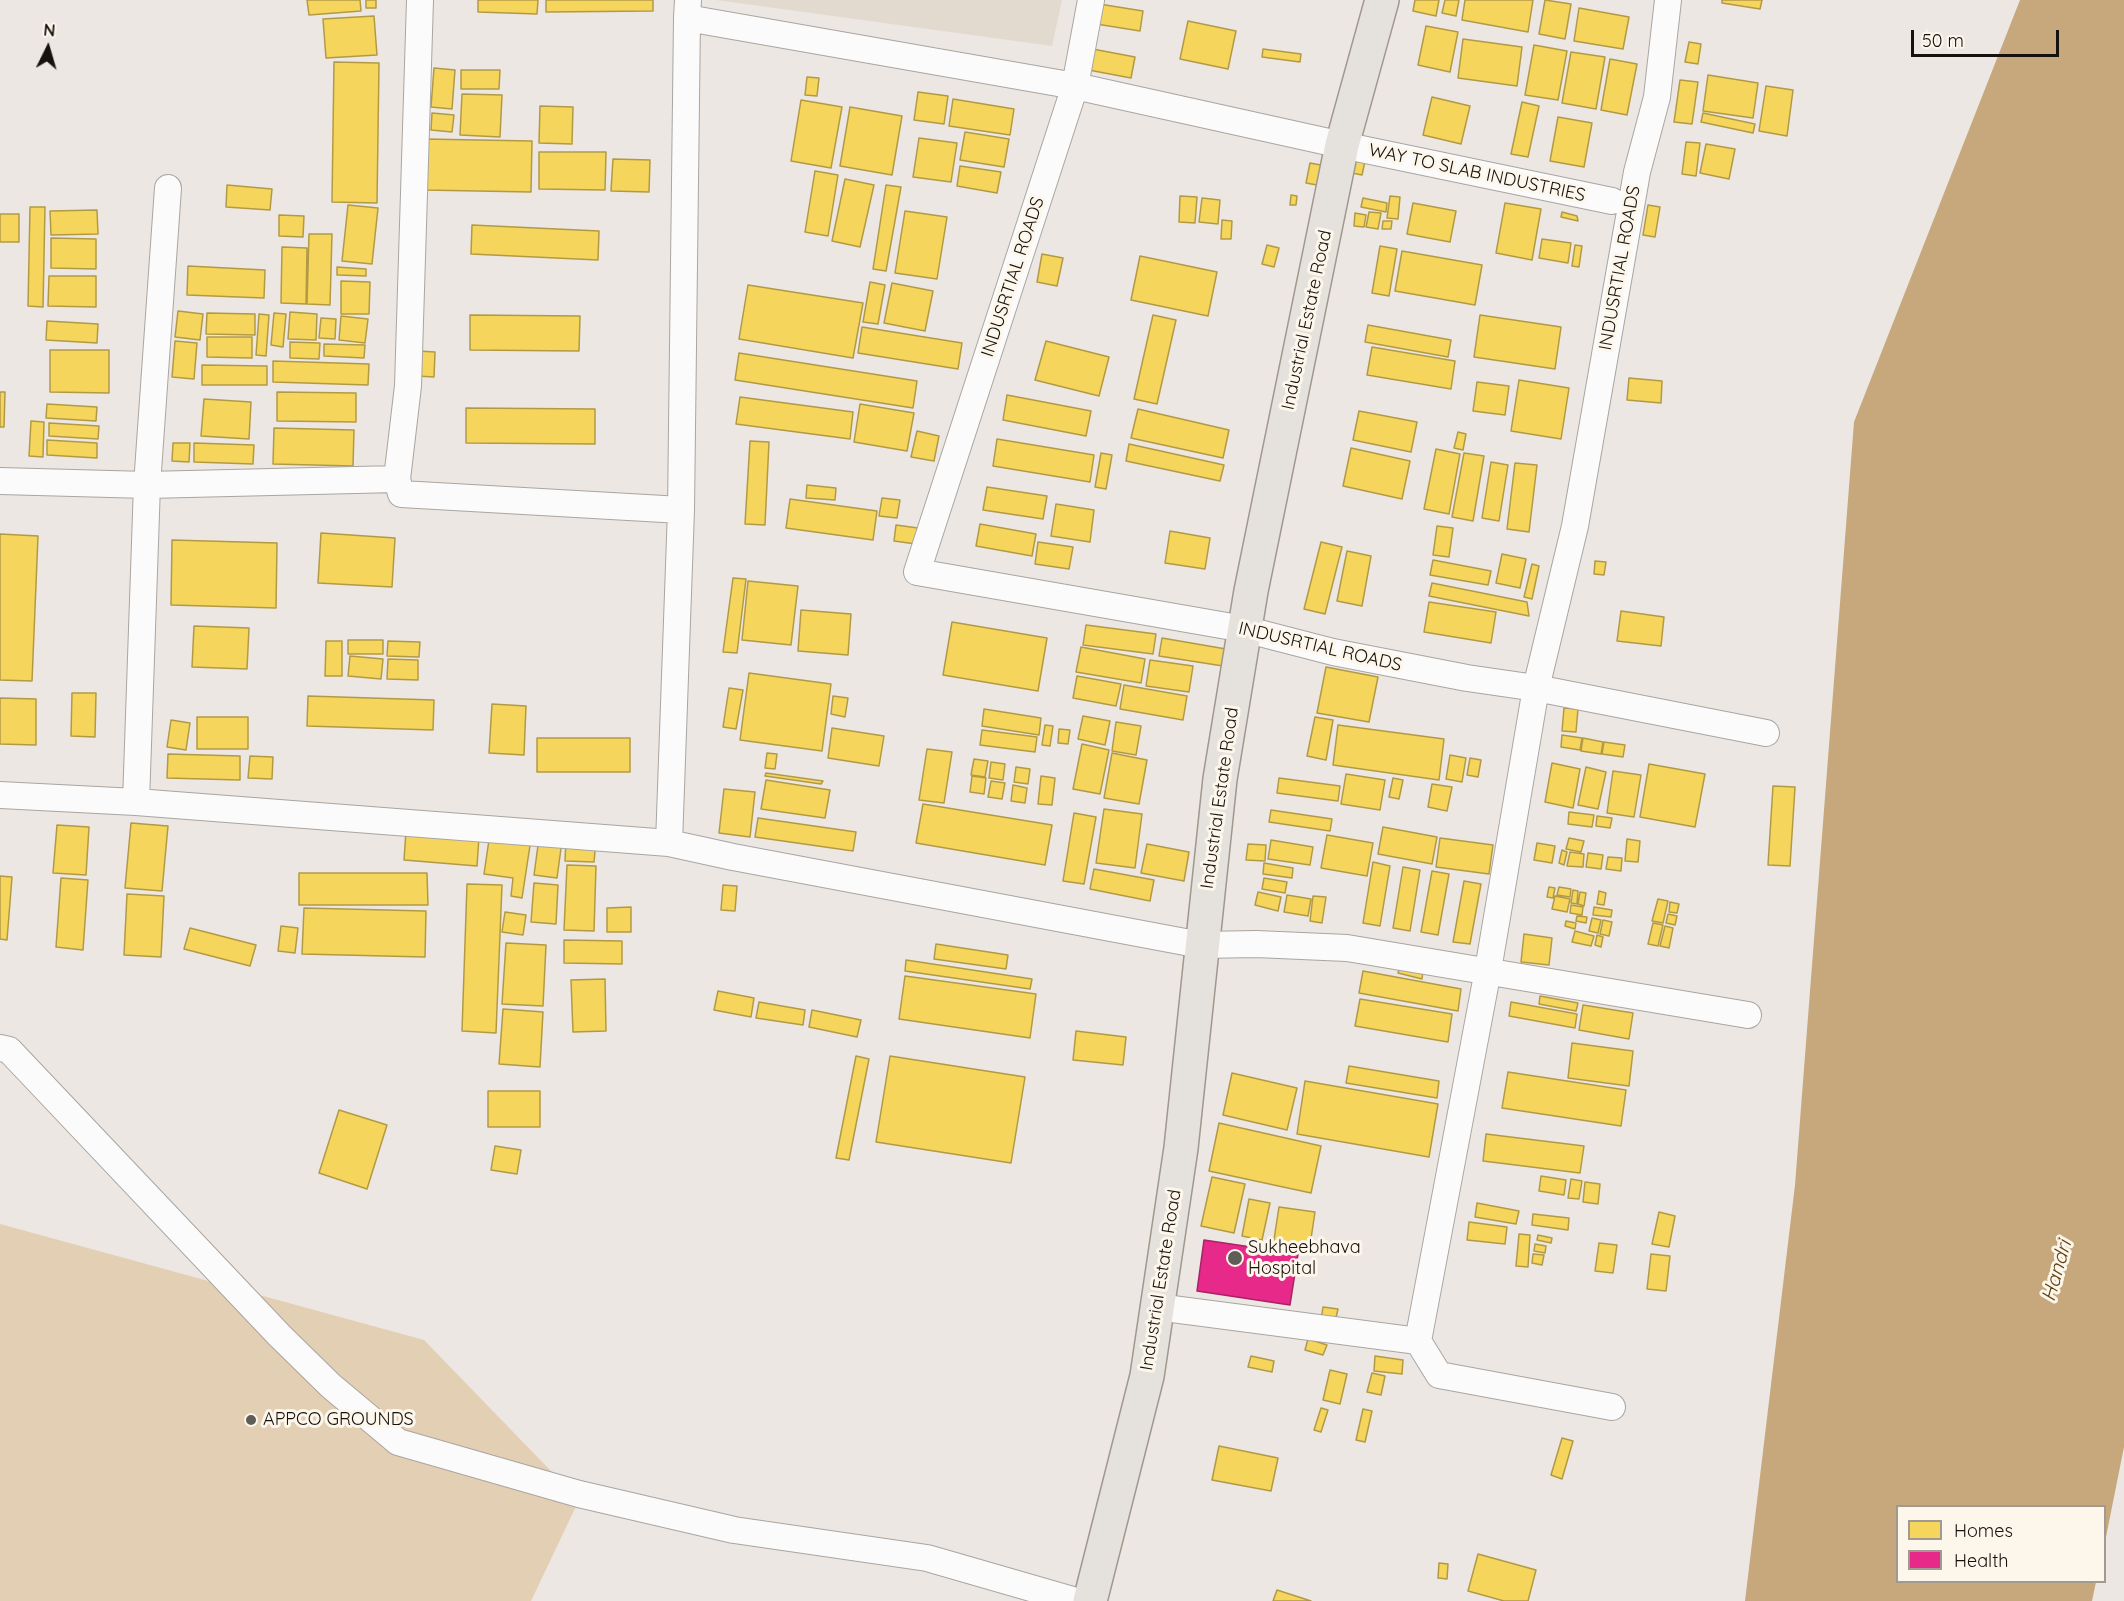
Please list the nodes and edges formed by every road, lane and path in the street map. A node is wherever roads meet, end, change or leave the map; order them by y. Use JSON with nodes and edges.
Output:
{"nodes":[{"id":1,"x":420,"y":0,"type":"edge"},
{"id":2,"x":1091,"y":0,"type":"edge"},
{"id":3,"x":1382,"y":0,"type":"edge"},
{"id":4,"x":1668,"y":0,"type":"edge"},
{"id":5,"x":687,"y":9,"type":"edge"},
{"id":6,"x":1075,"y":86,"type":"junction"},
{"id":7,"x":1342,"y":145,"type":"junction"},
{"id":8,"x":168,"y":188,"type":"dead end"},
{"id":9,"x":1612,"y":201,"type":"dead end"},
{"id":10,"x":397,"y":479,"type":"junction"},
{"id":11,"x":0,"y":481,"type":"edge"},
{"id":12,"x":147,"y":485,"type":"junction"},
{"id":13,"x":681,"y":510,"type":"junction"},
{"id":14,"x":1244,"y":629,"type":"junction"},
{"id":15,"x":1536,"y":687,"type":"junction"},
{"id":16,"x":1766,"y":733,"type":"dead end"},
{"id":17,"x":0,"y":795,"type":"edge"},
{"id":18,"x":136,"y":802,"type":"junction"},
{"id":19,"x":669,"y":843,"type":"junction"},
{"id":20,"x":1201,"y":945,"type":"junction"},
{"id":21,"x":1488,"y":970,"type":"junction"},
{"id":22,"x":1748,"y":1015,"type":"dead end"},
{"id":23,"x":0,"y":1047,"type":"edge"},
{"id":24,"x":1157,"y":1307,"type":"junction"},
{"id":25,"x":1418,"y":1341,"type":"junction"},
{"id":26,"x":1612,"y":1407,"type":"dead end"},
{"id":27,"x":1076,"y":1601,"type":"edge"},
{"id":28,"x":1090,"y":1601,"type":"edge"}],
"edges":[{"from":1,"to":10,"type":"street"},
{"from":2,"to":6,"type":"street"},
{"from":3,"to":7,"type":"main road","name":"Industrial Estate Road"},
{"from":4,"to":15,"type":"street","name":"INDUSRTIAL ROADS"},
{"from":5,"to":6,"type":"street","name":"WAY TO SLAB INDUSTRIES"},
{"from":5,"to":13,"type":"street"},
{"from":6,"to":7,"type":"street","name":"WAY TO SLAB INDUSTRIES"},
{"from":6,"to":14,"type":"street","name":"INDUSRTIAL ROADS"},
{"from":7,"to":9,"type":"street","name":"WAY TO SLAB INDUSTRIES"},
{"from":7,"to":14,"type":"main road","name":"Industrial Estate Road"},
{"from":8,"to":12,"type":"street"},
{"from":10,"to":12,"type":"street"},
{"from":10,"to":13,"type":"street"},
{"from":11,"to":12,"type":"street"},
{"from":12,"to":18,"type":"street"},
{"from":13,"to":19,"type":"street"},
{"from":14,"to":15,"type":"street","name":"INDUSRTIAL ROADS"},
{"from":14,"to":20,"type":"main road","name":"Industrial Estate Road"},
{"from":15,"to":16,"type":"street"},
{"from":15,"to":21,"type":"street"},
{"from":17,"to":18,"type":"street"},
{"from":18,"to":19,"type":"street"},
{"from":19,"to":20,"type":"street"},
{"from":20,"to":21,"type":"street"},
{"from":20,"to":24,"type":"main road","name":"Industrial Estate Road"},
{"from":21,"to":22,"type":"street"},
{"from":21,"to":25,"type":"street"},
{"from":23,"to":27,"type":"street"},
{"from":24,"to":25,"type":"street"},
{"from":24,"to":28,"type":"main road","name":"Industrial Estate Road"},
{"from":25,"to":26,"type":"street"}]}
